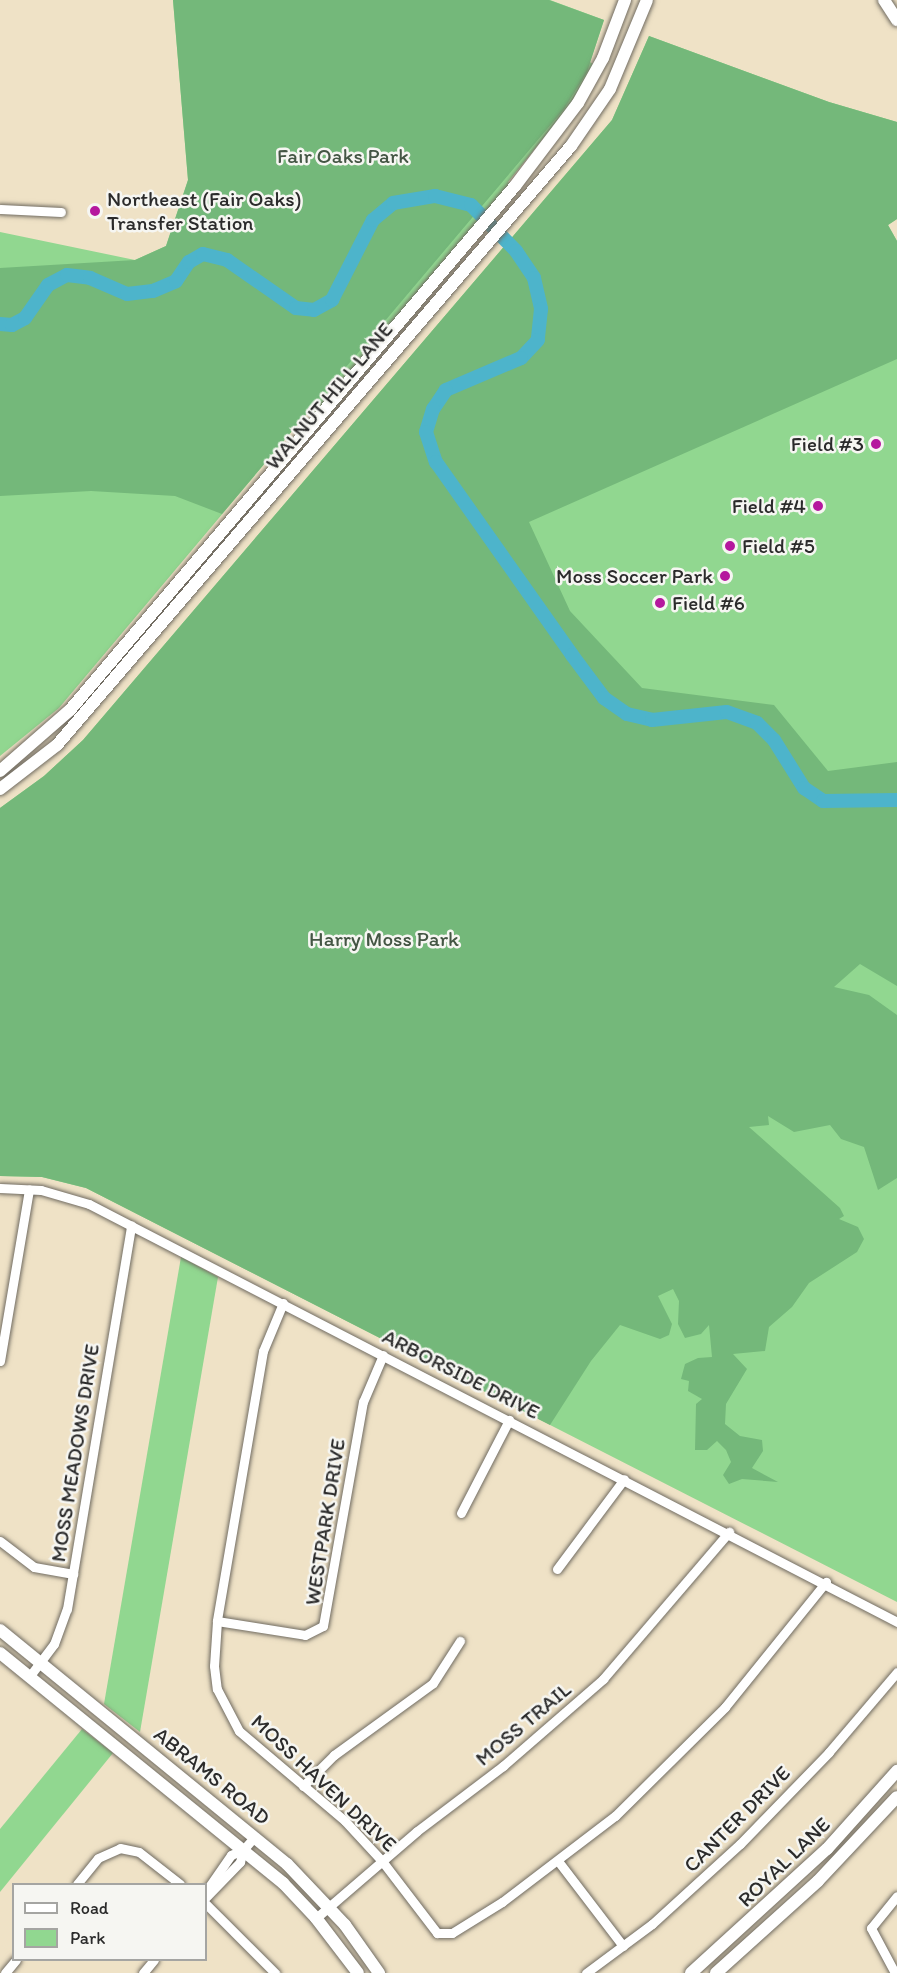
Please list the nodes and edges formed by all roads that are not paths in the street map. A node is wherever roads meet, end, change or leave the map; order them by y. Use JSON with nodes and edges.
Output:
{"nodes":[{"id":1,"x":625,"y":0,"type":"edge"},
{"id":2,"x":647,"y":0,"type":"edge"},
{"id":3,"x":884,"y":0,"type":"edge"},
{"id":4,"x":897,"y":20,"type":"edge"},
{"id":5,"x":0,"y":209,"type":"edge"},
{"id":6,"x":61,"y":212,"type":"dead end"},
{"id":7,"x":0,"y":771,"type":"edge"},
{"id":8,"x":0,"y":789,"type":"edge"},
{"id":9,"x":0,"y":1188,"type":"edge"},
{"id":10,"x":29,"y":1189,"type":"junction"},
{"id":11,"x":131,"y":1225,"type":"junction"},
{"id":12,"x":283,"y":1303,"type":"junction"},
{"id":13,"x":383,"y":1355,"type":"junction"},
{"id":14,"x":0,"y":1361,"type":"edge"},
{"id":15,"x":509,"y":1420,"type":"junction"},
{"id":16,"x":624,"y":1479,"type":"junction"},
{"id":17,"x":461,"y":1513,"type":"dead end"},
{"id":18,"x":729,"y":1532,"type":"junction"},
{"id":19,"x":0,"y":1541,"type":"edge"},
{"id":20,"x":557,"y":1569,"type":"dead end"},
{"id":21,"x":73,"y":1574,"type":"junction"},
{"id":22,"x":826,"y":1582,"type":"junction"},
{"id":23,"x":217,"y":1621,"type":"junction"},
{"id":24,"x":897,"y":1622,"type":"edge"},
{"id":25,"x":0,"y":1630,"type":"edge"},
{"id":26,"x":460,"y":1641,"type":"dead end"},
{"id":27,"x":0,"y":1653,"type":"edge"},
{"id":28,"x":40,"y":1663,"type":"junction"},
{"id":29,"x":897,"y":1672,"type":"edge"},
{"id":30,"x":29,"y":1677,"type":"junction"},
{"id":31,"x":897,"y":1771,"type":"edge"},
{"id":32,"x":303,"y":1786,"type":"junction"},
{"id":33,"x":897,"y":1797,"type":"edge"},
{"id":34,"x":255,"y":1836,"type":"junction"},
{"id":35,"x":243,"y":1850,"type":"junction"},
{"id":36,"x":382,"y":1861,"type":"junction"},
{"id":37,"x":558,"y":1861,"type":"junction"},
{"id":38,"x":78,"y":1883,"type":"edge"},
{"id":39,"x":179,"y":1883,"type":"edge"},
{"id":40,"x":207,"y":1890,"type":"edge"},
{"id":41,"x":207,"y":1896,"type":"edge"},
{"id":42,"x":897,"y":1896,"type":"edge"},
{"id":43,"x":207,"y":1905,"type":"edge"},
{"id":44,"x":330,"y":1907,"type":"junction"},
{"id":45,"x":316,"y":1918,"type":"junction"},
{"id":46,"x":623,"y":1946,"type":"junction"},
{"id":47,"x":14,"y":1961,"type":"edge"},
{"id":48,"x":152,"y":1961,"type":"edge"},
{"id":49,"x":5,"y":1973,"type":"edge"},
{"id":50,"x":143,"y":1973,"type":"edge"},
{"id":51,"x":275,"y":1973,"type":"edge"},
{"id":52,"x":358,"y":1973,"type":"edge"},
{"id":53,"x":379,"y":1973,"type":"edge"},
{"id":54,"x":586,"y":1973,"type":"edge"},
{"id":55,"x":691,"y":1973,"type":"edge"},
{"id":56,"x":716,"y":1973,"type":"edge"},
{"id":57,"x":895,"y":1973,"type":"edge"}],
"edges":[{"from":1,"to":7,"type":"main road","name":"WALNUT HILL LANE"},
{"from":2,"to":8,"type":"main road","name":"WALNUT HILL LANE"},
{"from":3,"to":4,"type":"main road"},
{"from":5,"to":6,"type":"street"},
{"from":9,"to":10,"type":"street","name":"ARBORSIDE DRIVE"},
{"from":10,"to":11,"type":"street","name":"ARBORSIDE DRIVE"},
{"from":10,"to":14,"type":"street"},
{"from":11,"to":12,"type":"street","name":"ARBORSIDE DRIVE"},
{"from":11,"to":21,"type":"street","name":"MOSS MEADOWS DRIVE"},
{"from":12,"to":13,"type":"street","name":"ARBORSIDE DRIVE"},
{"from":12,"to":23,"type":"street","name":"MOSS HAVEN DRIVE"},
{"from":13,"to":15,"type":"street","name":"ARBORSIDE DRIVE"},
{"from":13,"to":23,"type":"street","name":"WESTPARK DRIVE"},
{"from":15,"to":16,"type":"street","name":"ARBORSIDE DRIVE"},
{"from":15,"to":17,"type":"street"},
{"from":16,"to":18,"type":"street","name":"ARBORSIDE DRIVE"},
{"from":16,"to":20,"type":"street"},
{"from":18,"to":22,"type":"street","name":"ARBORSIDE DRIVE"},
{"from":18,"to":36,"type":"street","name":"MOSS TRAIL"},
{"from":19,"to":21,"type":"street"},
{"from":21,"to":28,"type":"street","name":"MOSS MEADOWS DRIVE"},
{"from":22,"to":24,"type":"street","name":"ARBORSIDE DRIVE"},
{"from":22,"to":37,"type":"street","name":"MOSS HAVEN DRIVE"},
{"from":23,"to":32,"type":"street","name":"MOSS HAVEN DRIVE"},
{"from":25,"to":28,"type":"main road","name":"ABRAMS ROAD"},
{"from":26,"to":32,"type":"street"},
{"from":27,"to":30,"type":"main road","name":"ABRAMS ROAD"},
{"from":28,"to":30,"type":"street","name":"MOSS MEADOWS DRIVE"},
{"from":28,"to":34,"type":"main road","name":"ABRAMS ROAD"},
{"from":29,"to":46,"type":"street","name":"CANTER DRIVE"},
{"from":30,"to":35,"type":"main road","name":"ABRAMS ROAD"},
{"from":31,"to":55,"type":"main road","name":"ROYAL LANE"},
{"from":32,"to":36,"type":"street","name":"MOSS HAVEN DRIVE"},
{"from":33,"to":56,"type":"main road","name":"ROYAL LANE"},
{"from":34,"to":35,"type":"street"},
{"from":34,"to":44,"type":"main road","name":"ABRAMS ROAD"},
{"from":35,"to":40,"type":"street"},
{"from":35,"to":41,"type":"street"},
{"from":35,"to":45,"type":"main road","name":"ABRAMS ROAD"},
{"from":36,"to":37,"type":"street","name":"MOSS HAVEN DRIVE"},
{"from":36,"to":44,"type":"street","name":"MOSS TRAIL"},
{"from":37,"to":46,"type":"street"},
{"from":38,"to":39,"type":"street"},
{"from":42,"to":57,"type":"street"},
{"from":43,"to":51,"type":"street"},
{"from":44,"to":45,"type":"street","name":"MOSS TRAIL"},
{"from":44,"to":53,"type":"main road","name":"ABRAMS ROAD"},
{"from":45,"to":52,"type":"main road","name":"ABRAMS ROAD"},
{"from":46,"to":54,"type":"street","name":"CANTER DRIVE"},
{"from":47,"to":49,"type":"street"},
{"from":48,"to":50,"type":"street"}]}
